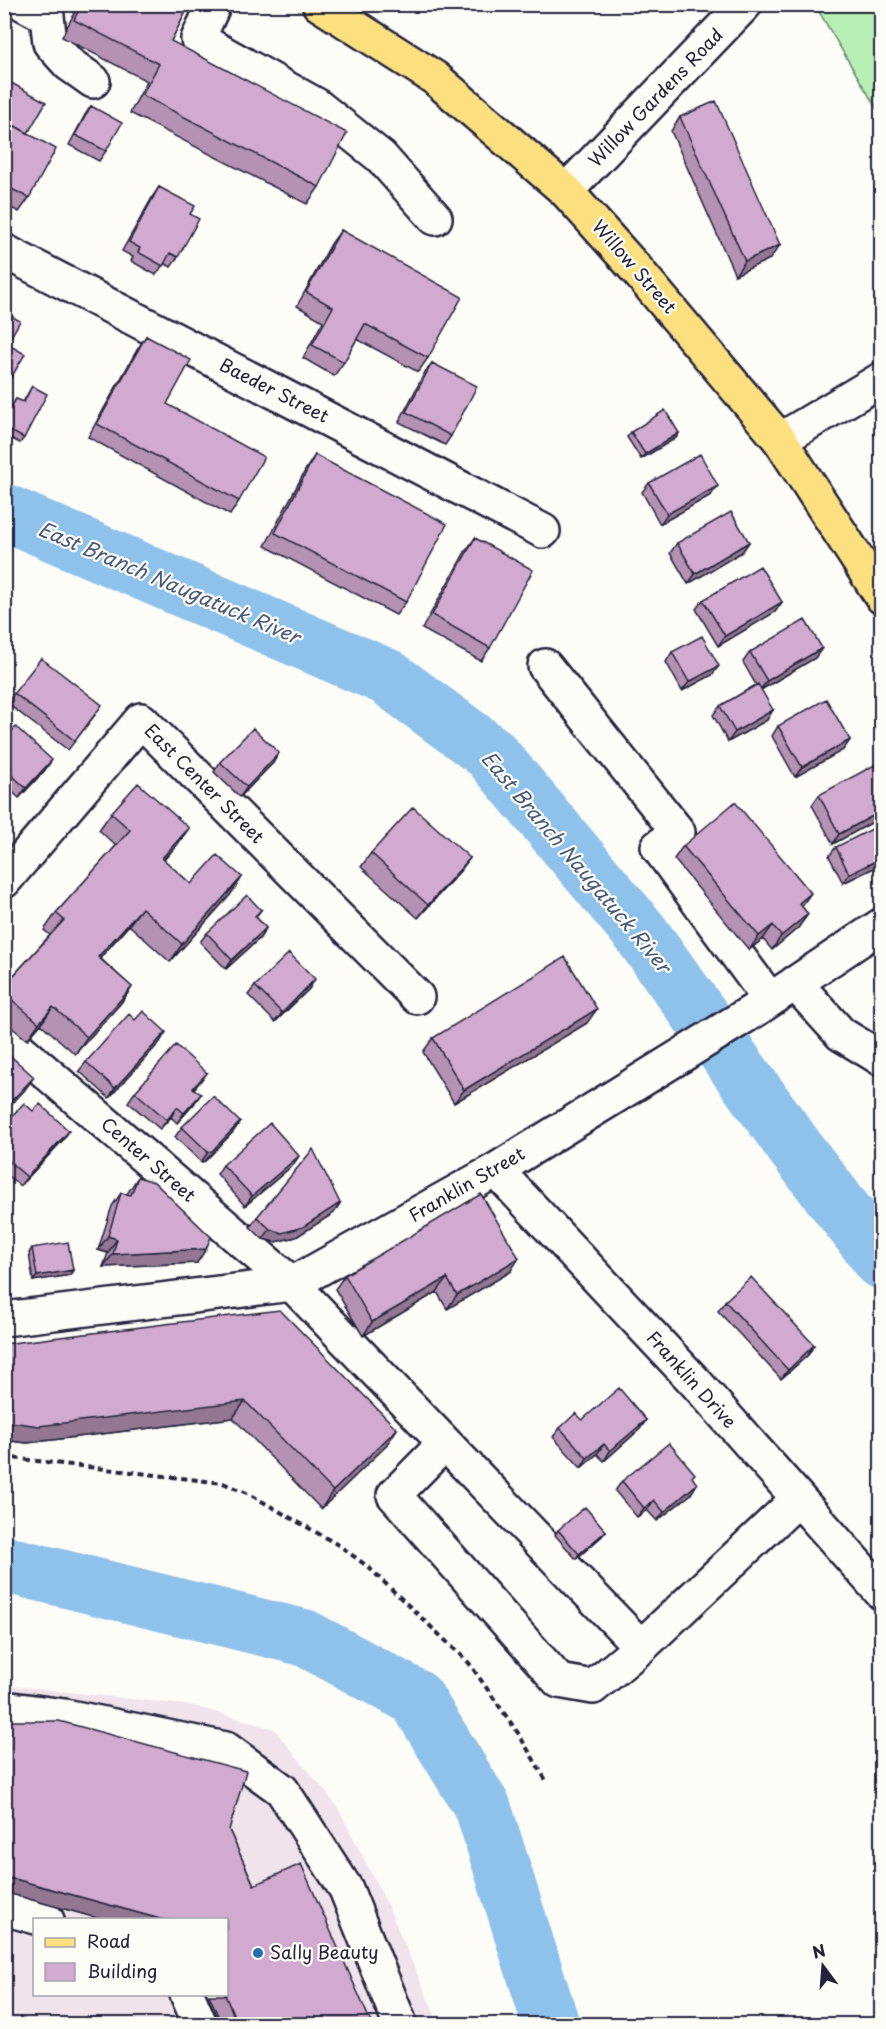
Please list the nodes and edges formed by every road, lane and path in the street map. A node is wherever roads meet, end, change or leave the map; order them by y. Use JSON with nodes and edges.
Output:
{"nodes":[{"id":1,"x":24,"y":4,"type":"edge"},
{"id":2,"x":214,"y":4,"type":"edge"},
{"id":3,"x":319,"y":4,"type":"edge"},
{"id":4,"x":745,"y":4,"type":"edge"},
{"id":5,"x":93,"y":81,"type":"dead end"},
{"id":6,"x":566,"y":191,"type":"junction"},
{"id":7,"x":435,"y":218,"type":"dead end"},
{"id":8,"x":4,"y":251,"type":"edge"},
{"id":9,"x":882,"y":379,"type":"edge"},
{"id":10,"x":780,"y":440,"type":"junction"},
{"id":11,"x":543,"y":531,"type":"dead end"},
{"id":12,"x":882,"y":597,"type":"edge"},
{"id":13,"x":545,"y":666,"type":"dead end"},
{"id":14,"x":4,"y":881,"type":"edge"},
{"id":15,"x":882,"y":925,"type":"edge"},
{"id":16,"x":417,"y":997,"type":"dead end"},
{"id":17,"x":774,"y":997,"type":"junction"},
{"id":18,"x":4,"y":1035,"type":"edge"},
{"id":19,"x":882,"y":1059,"type":"edge"},
{"id":20,"x":496,"y":1170,"type":"junction"},
{"id":21,"x":292,"y":1284,"type":"junction"},
{"id":22,"x":4,"y":1319,"type":"edge"},
{"id":23,"x":445,"y":1443,"type":"junction"},
{"id":24,"x":4,"y":1457,"type":"edge"},
{"id":25,"x":798,"y":1499,"type":"junction"},
{"id":26,"x":882,"y":1593,"type":"edge"},
{"id":27,"x":641,"y":1647,"type":"junction"},
{"id":28,"x":4,"y":1708,"type":"edge"},
{"id":29,"x":547,"y":1782,"type":"dead end"},
{"id":30,"x":4,"y":1908,"type":"edge"},
{"id":31,"x":40,"y":1918,"type":"edge"},
{"id":32,"x":187,"y":1996,"type":"edge"},
{"id":33,"x":200,"y":2025,"type":"edge"},
{"id":34,"x":400,"y":2025,"type":"edge"}],
"edges":[{"from":1,"to":5,"type":"street"},
{"from":2,"to":7,"type":"street"},
{"from":3,"to":6,"type":"main road","name":"Willow Street"},
{"from":4,"to":6,"type":"street","name":"Willow Gardens Road"},
{"from":6,"to":10,"type":"main road","name":"Willow Street"},
{"from":8,"to":11,"type":"street","name":"Baeder Street"},
{"from":9,"to":10,"type":"street"},
{"from":10,"to":12,"type":"main road","name":"Willow Street"},
{"from":13,"to":17,"type":"street"},
{"from":14,"to":16,"type":"street","name":"East Center Street"},
{"from":15,"to":17,"type":"street","name":"Franklin Street"},
{"from":17,"to":19,"type":"street"},
{"from":17,"to":20,"type":"street","name":"Franklin Street"},
{"from":18,"to":21,"type":"street","name":"Center Street"},
{"from":20,"to":21,"type":"street","name":"Franklin Street"},
{"from":20,"to":25,"type":"street","name":"Franklin Drive"},
{"from":21,"to":22,"type":"street","name":"Franklin Street"},
{"from":21,"to":23,"type":"street","name":"Center Street"},
{"from":23,"to":27,"type":"street","name":"Center Street"},
{"from":23,"to":27,"type":"street"},
{"from":24,"to":29,"type":"path"},
{"from":25,"to":26,"type":"street","name":"Franklin Drive"},
{"from":25,"to":27,"type":"street"},
{"from":28,"to":34,"type":"street"},
{"from":30,"to":31,"type":"street"},
{"from":32,"to":33,"type":"street"}]}
